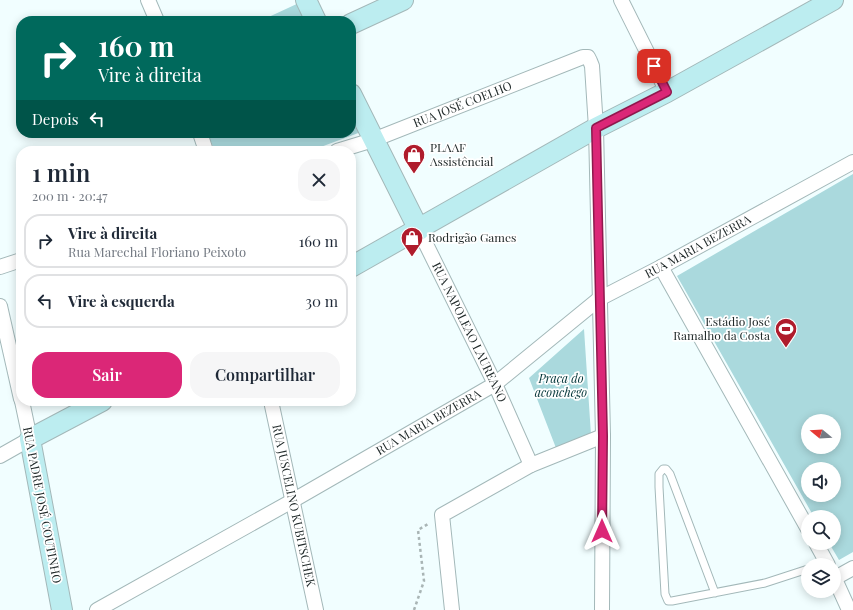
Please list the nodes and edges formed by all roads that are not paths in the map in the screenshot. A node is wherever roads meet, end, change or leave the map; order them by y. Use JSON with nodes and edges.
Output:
{"nodes":[{"id":1,"x":148,"y":0,"type":"edge"},
{"id":2,"x":306,"y":0,"type":"edge"},
{"id":3,"x":402,"y":0,"type":"edge"},
{"id":4,"x":621,"y":0,"type":"edge"},
{"id":5,"x":833,"y":0,"type":"edge"},
{"id":6,"x":155,"y":16,"type":"edge"},
{"id":7,"x":314,"y":16,"type":"edge"},
{"id":8,"x":356,"y":22,"type":"edge"},
{"id":9,"x":667,"y":92,"type":"junction"},
{"id":10,"x":356,"y":104,"type":"edge"},
{"id":11,"x":596,"y":128,"type":"junction"},
{"id":12,"x":374,"y":140,"type":"junction"},
{"id":13,"x":354,"y":146,"type":"edge"},
{"id":14,"x":853,"y":162,"type":"edge"},
{"id":15,"x":419,"y":230,"type":"junction"},
{"id":16,"x":16,"y":262,"type":"edge"},
{"id":17,"x":356,"y":264,"type":"edge"},
{"id":18,"x":661,"y":266,"type":"junction"},
{"id":19,"x":0,"y":267,"type":"edge"},
{"id":20,"x":599,"y":299,"type":"junction"},
{"id":21,"x":0,"y":306,"type":"edge"},
{"id":22,"x":16,"y":378,"type":"edge"},
{"id":23,"x":495,"y":384,"type":"junction"},
{"id":24,"x":22,"y":406,"type":"edge"},
{"id":25,"x":93,"y":406,"type":"edge"},
{"id":26,"x":272,"y":406,"type":"edge"},
{"id":27,"x":603,"y":436,"type":"junction"},
{"id":28,"x":30,"y":439,"type":"junction"},
{"id":29,"x":0,"y":456,"type":"edge"},
{"id":30,"x":532,"y":465,"type":"junction"},
{"id":31,"x":292,"y":501,"type":"junction"},
{"id":32,"x":801,"y":516,"type":"edge"},
{"id":33,"x":853,"y":568,"type":"edge"},
{"id":34,"x":801,"y":571,"type":"edge"},
{"id":35,"x":841,"y":574,"type":"edge"},
{"id":36,"x":715,"y":593,"type":"junction"},
{"id":37,"x":841,"y":594,"type":"edge"},
{"id":38,"x":62,"y":610,"type":"edge"},
{"id":39,"x":97,"y":610,"type":"edge"},
{"id":40,"x":316,"y":610,"type":"edge"},
{"id":41,"x":452,"y":610,"type":"edge"},
{"id":42,"x":602,"y":610,"type":"edge"},
{"id":43,"x":848,"y":610,"type":"edge"}],
"edges":[{"from":1,"to":6,"type":"street"},
{"from":2,"to":7,"type":"street"},
{"from":3,"to":8,"type":"street"},
{"from":4,"to":9,"type":"street"},
{"from":5,"to":9,"type":"street"},
{"from":9,"to":11,"type":"street"},
{"from":10,"to":12,"type":"street","name":"RUA NAPOLEAO LAUREANO"},
{"from":11,"to":12,"type":"street","name":"RUA JOSÉ COELHO"},
{"from":11,"to":15,"type":"street"},
{"from":11,"to":20,"type":"street"},
{"from":12,"to":13,"type":"street","name":"RUA JOSÉ COELHO"},
{"from":12,"to":15,"type":"street","name":"RUA NAPOLEAO LAUREANO"},
{"from":14,"to":18,"type":"street","name":"RUA MARIA BEZERRA"},
{"from":15,"to":17,"type":"street"},
{"from":15,"to":23,"type":"street","name":"RUA NAPOLEAO LAUREANO"},
{"from":16,"to":19,"type":"street"},
{"from":18,"to":20,"type":"street","name":"RUA MARIA BEZERRA"},
{"from":18,"to":32,"type":"street"},
{"from":20,"to":23,"type":"street","name":"RUA MARIA BEZERRA"},
{"from":20,"to":27,"type":"street"},
{"from":21,"to":22,"type":"street","name":"RUA PADRE JOSÉ COUTINHO"},
{"from":23,"to":30,"type":"street","name":"RUA NAPOLEAO LAUREANO"},
{"from":23,"to":31,"type":"street","name":"RUA MARIA BEZERRA"},
{"from":24,"to":28,"type":"street","name":"RUA PADRE JOSÉ COUTINHO"},
{"from":25,"to":28,"type":"street"},
{"from":26,"to":31,"type":"street","name":"RUA JUSCELINO KUBITSCHEK"},
{"from":27,"to":30,"type":"street"},
{"from":27,"to":42,"type":"street"},
{"from":28,"to":29,"type":"street"},
{"from":28,"to":38,"type":"street","name":"RUA PADRE JOSÉ COUTINHO"},
{"from":30,"to":41,"type":"street"},
{"from":31,"to":39,"type":"street","name":"RUA MARIA BEZERRA"},
{"from":31,"to":40,"type":"street","name":"RUA JUSCELINO KUBITSCHEK"},
{"from":33,"to":35,"type":"street"},
{"from":34,"to":36,"type":"lane"},
{"from":36,"to":36,"type":"lane"},
{"from":37,"to":43,"type":"street"}]}
